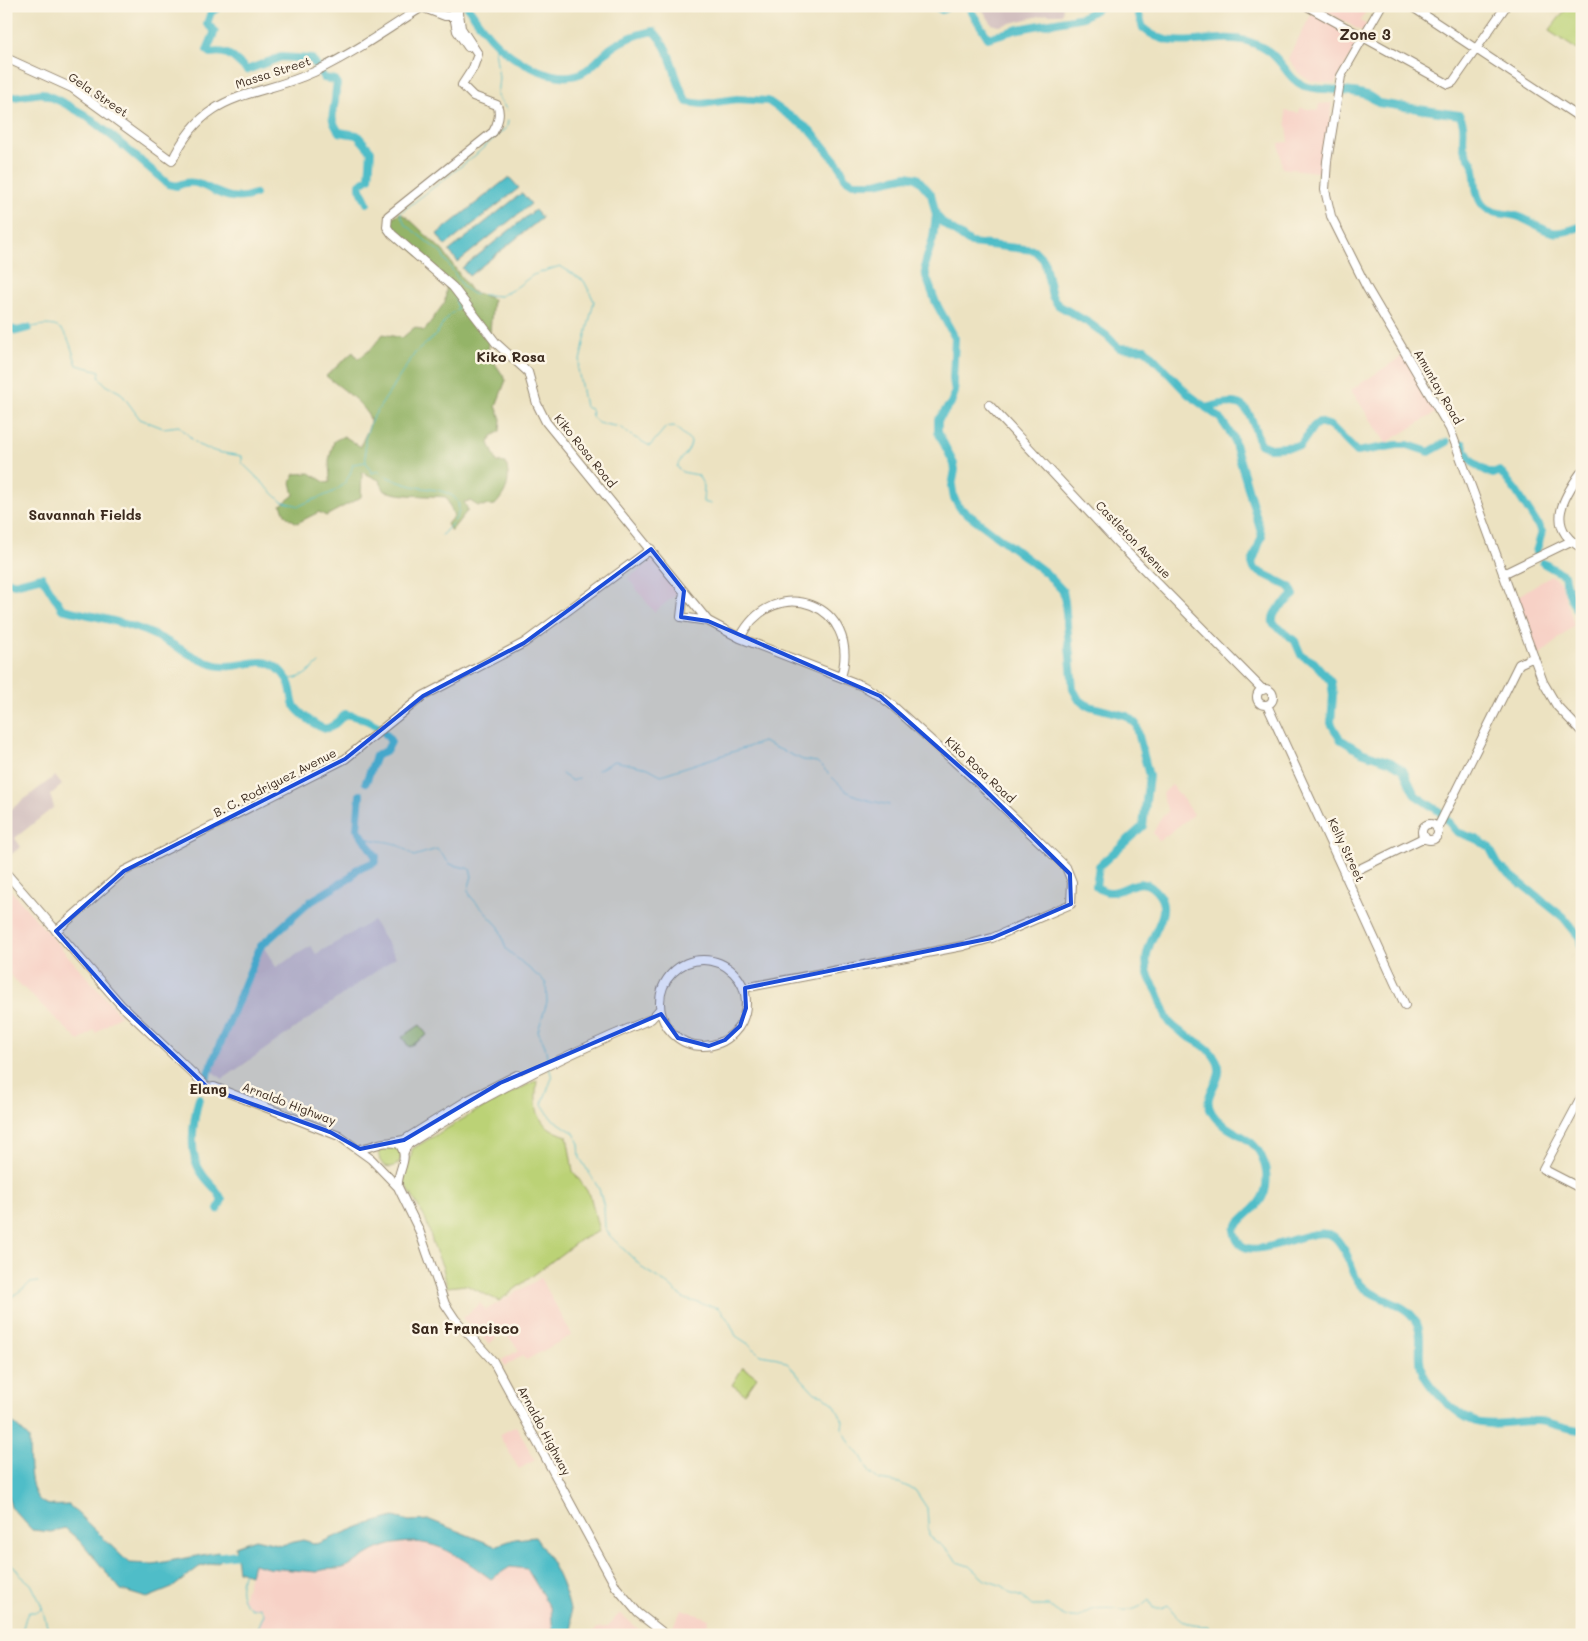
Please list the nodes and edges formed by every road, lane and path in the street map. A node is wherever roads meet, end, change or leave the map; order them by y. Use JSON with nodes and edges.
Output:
{"nodes":[{"id":1,"x":1381,"y":6,"type":"edge"},
{"id":2,"x":1411,"y":6,"type":"edge"},
{"id":3,"x":1506,"y":6,"type":"edge"},
{"id":4,"x":420,"y":7,"type":"edge"},
{"id":5,"x":1311,"y":7,"type":"edge"},
{"id":6,"x":455,"y":11,"type":"edge"},
{"id":7,"x":1364,"y":36,"type":"junction"},
{"id":8,"x":1477,"y":48,"type":"junction"},
{"id":9,"x":6,"y":58,"type":"edge"},
{"id":10,"x":1582,"y":119,"type":"edge"},
{"id":11,"x":172,"y":161,"type":"joint"},
{"id":12,"x":989,"y":405,"type":"dead end"},
{"id":13,"x":1582,"y":471,"type":"edge"},
{"id":14,"x":1571,"y":540,"type":"junction"},
{"id":15,"x":1582,"y":548,"type":"edge"},
{"id":16,"x":651,"y":549,"type":"junction"},
{"id":17,"x":1504,"y":574,"type":"junction"},
{"id":18,"x":684,"y":591,"type":"junction"},
{"id":19,"x":708,"y":621,"type":"junction"},
{"id":20,"x":740,"y":638,"type":"junction"},
{"id":21,"x":1534,"y":656,"type":"junction"},
{"id":22,"x":841,"y":677,"type":"junction"},
{"id":23,"x":1263,"y":690,"type":"joint"},
{"id":24,"x":1582,"y":732,"type":"edge"},
{"id":25,"x":1437,"y":823,"type":"junction"},
{"id":26,"x":1425,"y":837,"type":"junction"},
{"id":27,"x":6,"y":874,"type":"edge"},
{"id":28,"x":1345,"y":876,"type":"junction"},
{"id":29,"x":56,"y":931,"type":"junction"},
{"id":30,"x":744,"y":988,"type":"junction"},
{"id":31,"x":1406,"y":1005,"type":"dead end"},
{"id":32,"x":660,"y":1010,"type":"junction"},
{"id":33,"x":665,"y":1023,"type":"junction"},
{"id":34,"x":626,"y":1030,"type":"junction"},
{"id":35,"x":541,"y":1067,"type":"junction"},
{"id":36,"x":1582,"y":1096,"type":"edge"},
{"id":37,"x":392,"y":1142,"type":"junction"},
{"id":38,"x":372,"y":1147,"type":"junction"},
{"id":39,"x":360,"y":1150,"type":"junction"},
{"id":40,"x":404,"y":1152,"type":"junction"},
{"id":41,"x":371,"y":1159,"type":"junction"},
{"id":42,"x":399,"y":1171,"type":"junction"},
{"id":43,"x":384,"y":1172,"type":"junction"},
{"id":44,"x":398,"y":1188,"type":"junction"},
{"id":45,"x":1582,"y":1189,"type":"edge"},
{"id":46,"x":666,"y":1635,"type":"edge"},
{"id":47,"x":987,"y":1635,"type":"edge"},
{"id":48,"x":1001,"y":1635,"type":"edge"}],
"edges":[{"from":1,"to":7,"type":"street","name":"Amuntay Road"},
{"from":2,"to":8,"type":"street"},
{"from":3,"to":8,"type":"street"},
{"from":4,"to":6,"type":"street","name":"Kiko Rosa Road"},
{"from":4,"to":11,"type":"street","name":"Massa Street"},
{"from":5,"to":7,"type":"street"},
{"from":6,"to":16,"type":"street","name":"Kiko Rosa Road"},
{"from":7,"to":8,"type":"street"},
{"from":7,"to":17,"type":"street","name":"Amuntay Road"},
{"from":8,"to":10,"type":"street"},
{"from":9,"to":11,"type":"street","name":"Gela Street"},
{"from":12,"to":23,"type":"street","name":"Castleton Avenue"},
{"from":13,"to":14,"type":"street"},
{"from":14,"to":15,"type":"street"},
{"from":14,"to":17,"type":"street"},
{"from":16,"to":18,"type":"street","name":"Kiko Rosa Road"},
{"from":16,"to":29,"type":"street","name":"B. C. Rodriguez Avenue"},
{"from":17,"to":21,"type":"street","name":"Amuntay Road"},
{"from":18,"to":19,"type":"street","name":"Kiko Rosa Road"},
{"from":18,"to":19,"type":"street"},
{"from":19,"to":20,"type":"street","name":"Kiko Rosa Road"},
{"from":20,"to":22,"type":"street","name":"Kiko Rosa Road"},
{"from":20,"to":22,"type":"street"},
{"from":21,"to":24,"type":"street","name":"Amuntay Road"},
{"from":21,"to":25,"type":"street"},
{"from":22,"to":30,"type":"street","name":"Kiko Rosa Road"},
{"from":23,"to":28,"type":"street","name":"Kelly Street"},
{"from":25,"to":26,"type":"street"},
{"from":25,"to":26,"type":"street"},
{"from":26,"to":28,"type":"street"},
{"from":27,"to":29,"type":"street","name":"Arnaldo Highway"},
{"from":28,"to":31,"type":"street","name":"Kelly Street"},
{"from":29,"to":39,"type":"street","name":"Arnaldo Highway"},
{"from":30,"to":32,"type":"street"},
{"from":30,"to":33,"type":"street"},
{"from":32,"to":33,"type":"street"},
{"from":32,"to":34,"type":"street"},
{"from":33,"to":34,"type":"street"},
{"from":34,"to":35,"type":"street"},
{"from":35,"to":37,"type":"street"},
{"from":35,"to":40,"type":"street"},
{"from":36,"to":45,"type":"street"},
{"from":37,"to":38,"type":"street"},
{"from":37,"to":40,"type":"street"},
{"from":38,"to":39,"type":"street"},
{"from":38,"to":41,"type":"street"},
{"from":39,"to":41,"type":"street","name":"Arnaldo Highway"},
{"from":40,"to":42,"type":"street"},
{"from":41,"to":43,"type":"street","name":"Arnaldo Highway"},
{"from":42,"to":43,"type":"street"},
{"from":42,"to":44,"type":"street"},
{"from":43,"to":44,"type":"street","name":"Arnaldo Highway"},
{"from":44,"to":46,"type":"street","name":"Arnaldo Highway"},
{"from":47,"to":48,"type":"street"}]}
